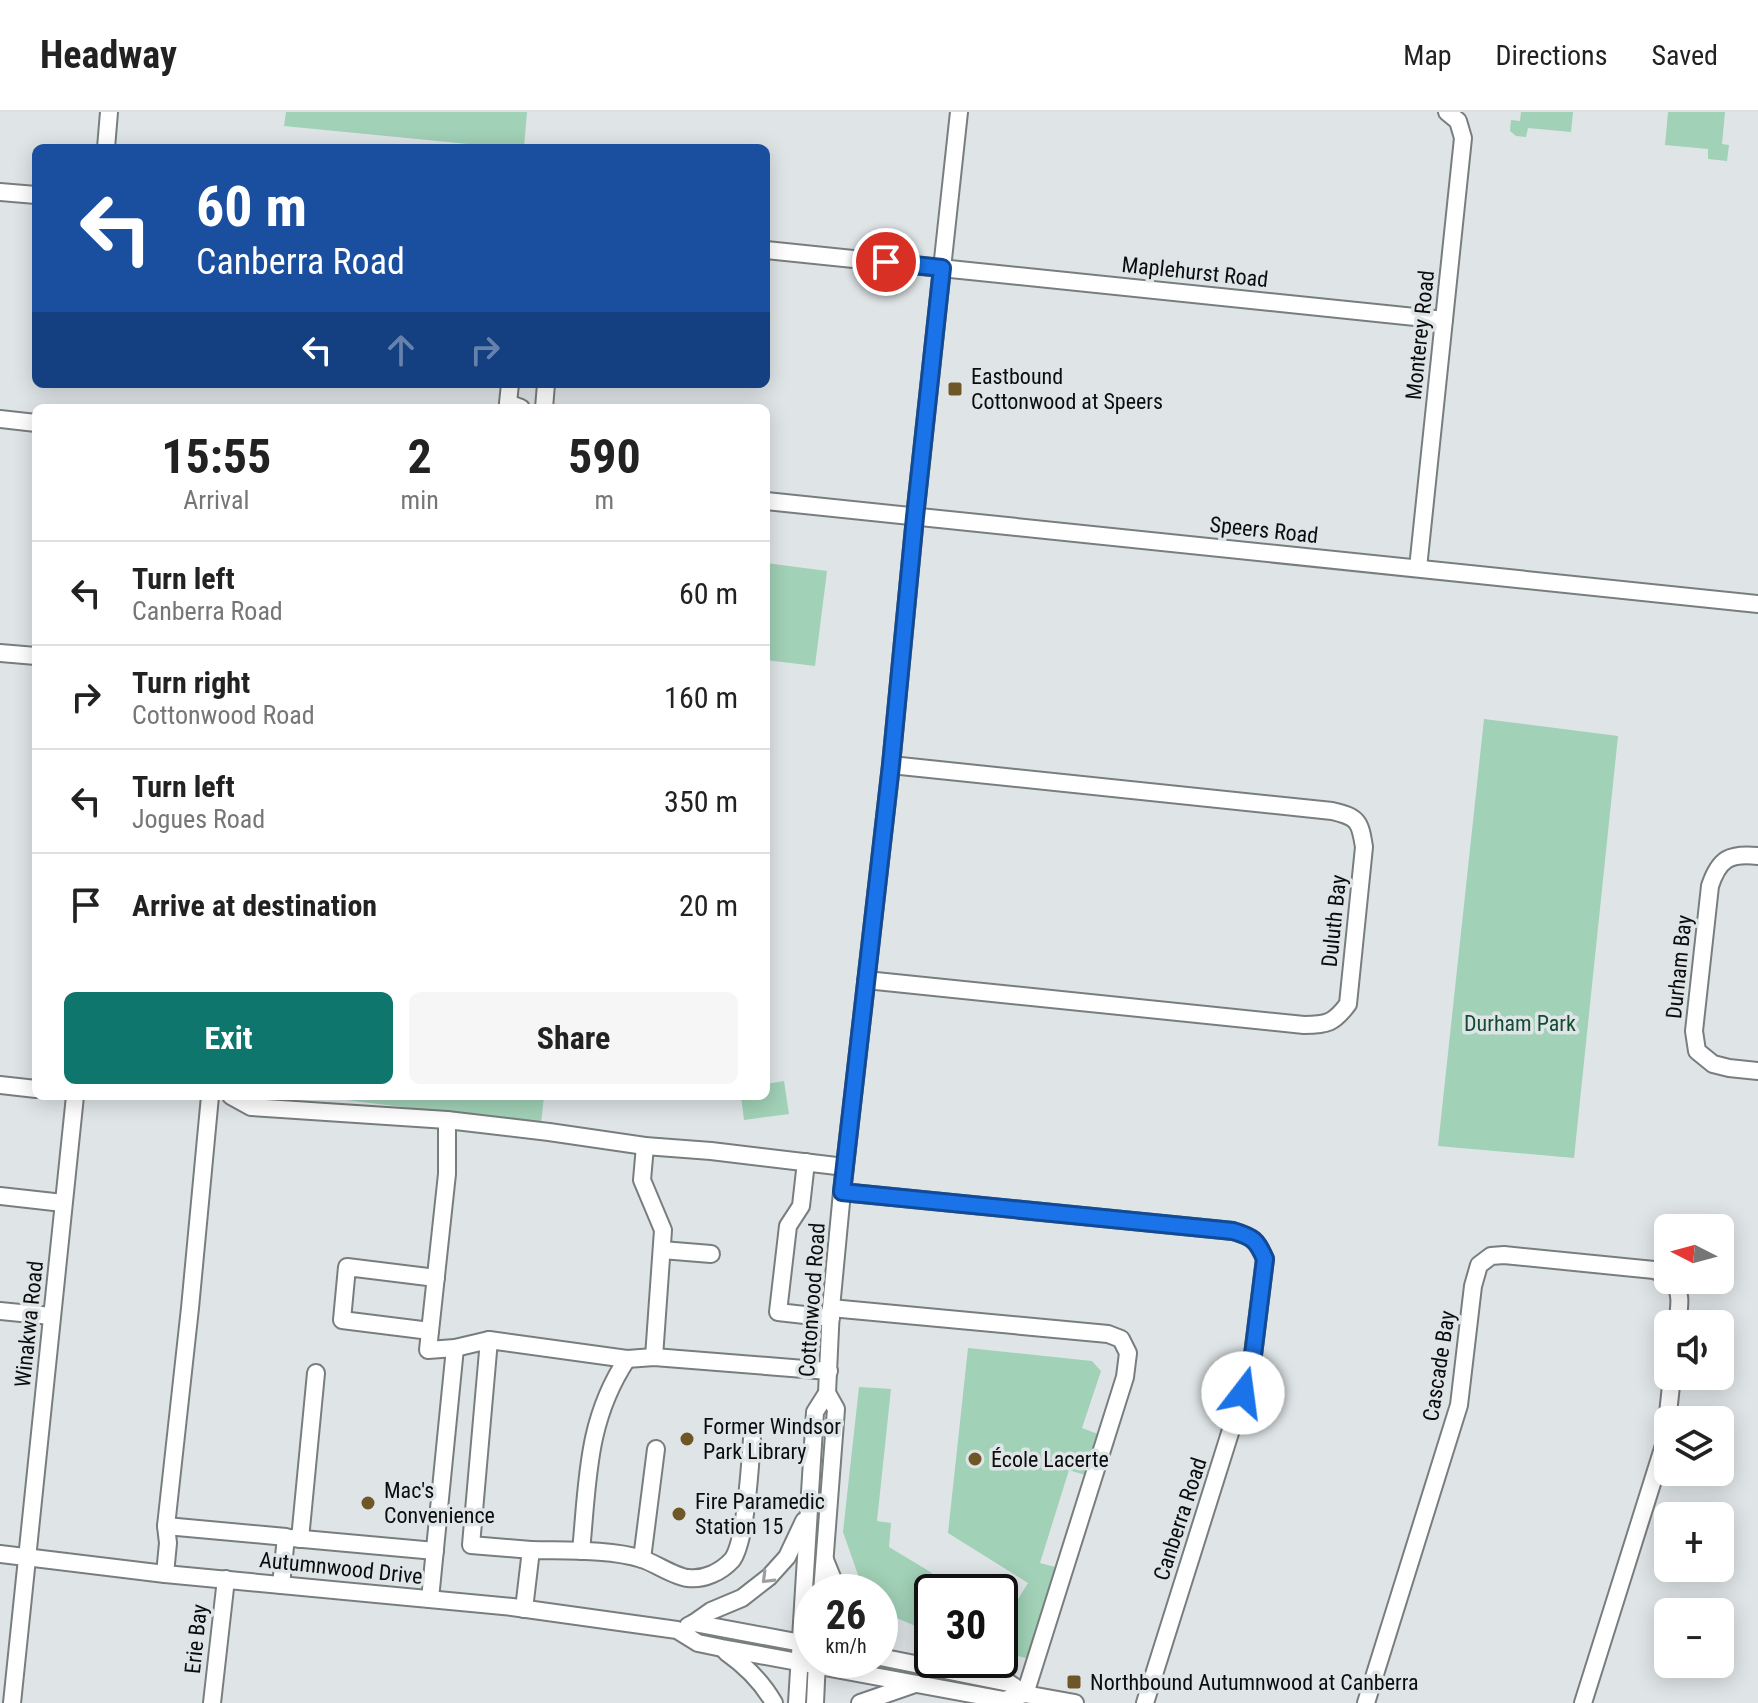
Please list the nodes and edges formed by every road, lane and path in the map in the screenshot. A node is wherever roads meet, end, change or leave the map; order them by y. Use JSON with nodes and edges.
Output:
{"nodes":[{"id":1,"x":109,"y":112,"type":"edge"},
{"id":2,"x":959,"y":112,"type":"edge"},
{"id":3,"x":1447,"y":112,"type":"edge"},
{"id":4,"x":106,"y":144,"type":"edge"},
{"id":5,"x":0,"y":192,"type":"edge"},
{"id":6,"x":32,"y":195,"type":"edge"},
{"id":7,"x":770,"y":250,"type":"edge"},
{"id":8,"x":942,"y":268,"type":"junction"},
{"id":9,"x":1444,"y":320,"type":"junction"},
{"id":10,"x":0,"y":419,"type":"edge"},
{"id":11,"x":32,"y":423,"type":"edge"},
{"id":12,"x":770,"y":501,"type":"edge"},
{"id":13,"x":915,"y":517,"type":"junction"},
{"id":14,"x":1418,"y":568,"type":"junction"},
{"id":15,"x":1758,"y":604,"type":"edge"},
{"id":16,"x":0,"y":653,"type":"edge"},
{"id":17,"x":32,"y":656,"type":"edge"},
{"id":18,"x":891,"y":765,"type":"junction"},
{"id":19,"x":1758,"y":856,"type":"edge"},
{"id":20,"x":866,"y":980,"type":"junction"},
{"id":21,"x":1758,"y":1071,"type":"edge"},
{"id":22,"x":0,"y":1085,"type":"edge"},
{"id":23,"x":32,"y":1089,"type":"edge"},
{"id":24,"x":75,"y":1100,"type":"edge"},
{"id":25,"x":210,"y":1100,"type":"edge"},
{"id":26,"x":238,"y":1100,"type":"edge"},
{"id":27,"x":447,"y":1120,"type":"junction"},
{"id":28,"x":645,"y":1146,"type":"junction"},
{"id":29,"x":806,"y":1162,"type":"junction"},
{"id":30,"x":845,"y":1167,"type":"junction"},
{"id":31,"x":842,"y":1192,"type":"junction"},
{"id":32,"x":0,"y":1196,"type":"edge"},
{"id":33,"x":63,"y":1203,"type":"junction"},
{"id":34,"x":662,"y":1250,"type":"junction"},
{"id":35,"x":711,"y":1254,"type":"dead end"},
{"id":36,"x":1654,"y":1270,"type":"edge"},
{"id":37,"x":436,"y":1278,"type":"junction"},
{"id":38,"x":0,"y":1311,"type":"edge"},
{"id":39,"x":831,"y":1313,"type":"junction"},
{"id":40,"x":51,"y":1316,"type":"junction"},
{"id":41,"x":430,"y":1331,"type":"junction"},
{"id":42,"x":489,"y":1340,"type":"junction"},
{"id":43,"x":455,"y":1348,"type":"junction"},
{"id":44,"x":654,"y":1357,"type":"junction"},
{"id":45,"x":627,"y":1359,"type":"junction"},
{"id":46,"x":829,"y":1371,"type":"junction"},
{"id":47,"x":316,"y":1373,"type":"dead end"},
{"id":48,"x":1671,"y":1390,"type":"edge"},
{"id":49,"x":827,"y":1393,"type":"junction"},
{"id":50,"x":752,"y":1439,"type":"dead end"},
{"id":51,"x":656,"y":1449,"type":"dead end"},
{"id":52,"x":808,"y":1512,"type":"junction"},
{"id":53,"x":166,"y":1526,"type":"junction"},
{"id":54,"x":293,"y":1538,"type":"junction"},
{"id":55,"x":531,"y":1550,"type":"junction"},
{"id":56,"x":435,"y":1551,"type":"junction"},
{"id":57,"x":581,"y":1551,"type":"junction"},
{"id":58,"x":0,"y":1554,"type":"edge"},
{"id":59,"x":28,"y":1557,"type":"junction"},
{"id":60,"x":824,"y":1557,"type":"junction"},
{"id":61,"x":642,"y":1559,"type":"junction"},
{"id":62,"x":165,"y":1574,"type":"junction"},
{"id":63,"x":807,"y":1574,"type":"edge"},
{"id":64,"x":823,"y":1574,"type":"edge"},
{"id":65,"x":831,"y":1574,"type":"edge"},
{"id":66,"x":226,"y":1579,"type":"junction"},
{"id":67,"x":281,"y":1585,"type":"junction"},
{"id":68,"x":430,"y":1599,"type":"junction"},
{"id":69,"x":524,"y":1609,"type":"junction"},
{"id":70,"x":694,"y":1623,"type":"junction"},
{"id":71,"x":677,"y":1630,"type":"junction"},
{"id":72,"x":794,"y":1642,"type":"edge"},
{"id":73,"x":722,"y":1648,"type":"junction"},
{"id":74,"x":898,"y":1655,"type":"edge"},
{"id":75,"x":898,"y":1660,"type":"edge"},
{"id":76,"x":794,"y":1661,"type":"edge"},
{"id":77,"x":909,"y":1662,"type":"junction"},
{"id":78,"x":798,"y":1678,"type":"edge"},
{"id":79,"x":816,"y":1678,"type":"edge"},
{"id":80,"x":892,"y":1678,"type":"edge"},
{"id":81,"x":917,"y":1683,"type":"junction"},
{"id":82,"x":1025,"y":1694,"type":"junction"},
{"id":83,"x":12,"y":1703,"type":"edge"},
{"id":84,"x":212,"y":1703,"type":"edge"},
{"id":85,"x":774,"y":1703,"type":"edge"},
{"id":86,"x":797,"y":1703,"type":"edge"},
{"id":87,"x":815,"y":1703,"type":"edge"},
{"id":88,"x":860,"y":1703,"type":"edge"},
{"id":89,"x":1075,"y":1703,"type":"edge"},
{"id":90,"x":1145,"y":1703,"type":"edge"},
{"id":91,"x":1366,"y":1703,"type":"edge"},
{"id":92,"x":1583,"y":1703,"type":"edge"}],
"edges":[{"from":1,"to":4,"type":"street"},
{"from":2,"to":8,"type":"street","name":"Cottonwood Road"},
{"from":3,"to":9,"type":"street","name":"Monterey Road"},
{"from":5,"to":6,"type":"street"},
{"from":7,"to":8,"type":"street","name":"Maplehurst Road"},
{"from":8,"to":9,"type":"street","name":"Maplehurst Road"},
{"from":8,"to":13,"type":"street","name":"Cottonwood Road"},
{"from":9,"to":14,"type":"street","name":"Monterey Road"},
{"from":10,"to":11,"type":"street"},
{"from":12,"to":13,"type":"street","name":"Speers Road"},
{"from":13,"to":14,"type":"street","name":"Speers Road"},
{"from":13,"to":18,"type":"street","name":"Cottonwood Road"},
{"from":14,"to":15,"type":"street","name":"Speers Road"},
{"from":16,"to":17,"type":"street"},
{"from":18,"to":20,"type":"street","name":"Cottonwood Road"},
{"from":18,"to":20,"type":"street","name":"Duluth Bay"},
{"from":19,"to":21,"type":"street","name":"Durham Bay"},
{"from":20,"to":30,"type":"street","name":"Cottonwood Road"},
{"from":22,"to":23,"type":"street"},
{"from":24,"to":33,"type":"street","name":"Winakwa Road"},
{"from":25,"to":53,"type":"street"},
{"from":26,"to":27,"type":"street"},
{"from":27,"to":28,"type":"street"},
{"from":27,"to":37,"type":"street"},
{"from":28,"to":29,"type":"street"},
{"from":28,"to":34,"type":"street"},
{"from":29,"to":30,"type":"street"},
{"from":29,"to":39,"type":"street"},
{"from":30,"to":31,"type":"street","name":"Cottonwood Road"},
{"from":31,"to":39,"type":"street","name":"Cottonwood Road"},
{"from":31,"to":90,"type":"street","name":"Canberra Road"},
{"from":32,"to":33,"type":"street"},
{"from":33,"to":40,"type":"street","name":"Winakwa Road"},
{"from":34,"to":35,"type":"street"},
{"from":34,"to":44,"type":"street"},
{"from":36,"to":91,"type":"street","name":"Cascade Bay"},
{"from":37,"to":41,"type":"street"},
{"from":37,"to":41,"type":"street"},
{"from":38,"to":40,"type":"street"},
{"from":39,"to":46,"type":"street","name":"Cottonwood Road"},
{"from":39,"to":82,"type":"street"},
{"from":40,"to":59,"type":"street","name":"Winakwa Road"},
{"from":41,"to":43,"type":"street"},
{"from":42,"to":43,"type":"street"},
{"from":42,"to":45,"type":"street"},
{"from":42,"to":55,"type":"street"},
{"from":43,"to":56,"type":"street"},
{"from":44,"to":45,"type":"street"},
{"from":44,"to":46,"type":"street"},
{"from":45,"to":57,"type":"street"},
{"from":46,"to":49,"type":"street","name":"Cottonwood Road"},
{"from":47,"to":54,"type":"street"},
{"from":48,"to":92,"type":"street"},
{"from":49,"to":52,"type":"street","name":"Cottonwood Road"},
{"from":49,"to":60,"type":"street","name":"Cottonwood Road"},
{"from":50,"to":61,"type":"street"},
{"from":51,"to":61,"type":"street"},
{"from":52,"to":63,"type":"street","name":"Cottonwood Road"},
{"from":52,"to":70,"type":"street","one_way":true},
{"from":53,"to":54,"type":"street"},
{"from":53,"to":62,"type":"street"},
{"from":54,"to":56,"type":"street"},
{"from":54,"to":67,"type":"street"},
{"from":55,"to":57,"type":"street"},
{"from":55,"to":69,"type":"street"},
{"from":56,"to":68,"type":"street"},
{"from":57,"to":61,"type":"street"},
{"from":58,"to":59,"type":"street","name":"Autumnwood Drive"},
{"from":59,"to":62,"type":"street","name":"Autumnwood Drive"},
{"from":59,"to":83,"type":"street"},
{"from":60,"to":64,"type":"street","name":"Cottonwood Road"},
{"from":60,"to":65,"type":"street"},
{"from":62,"to":66,"type":"street","name":"Autumnwood Drive"},
{"from":66,"to":67,"type":"street","name":"Autumnwood Drive"},
{"from":66,"to":84,"type":"street","name":"Erie Bay"},
{"from":67,"to":68,"type":"street","name":"Autumnwood Drive"},
{"from":68,"to":69,"type":"street","name":"Autumnwood Drive"},
{"from":69,"to":71,"type":"street","name":"Autumnwood Drive"},
{"from":70,"to":71,"type":"street"},
{"from":70,"to":72,"type":"street"},
{"from":71,"to":73,"type":"street","name":"Autumnwood Drive"},
{"from":73,"to":76,"type":"street","name":"Autumnwood Drive"},
{"from":73,"to":85,"type":"street"},
{"from":74,"to":77,"type":"street"},
{"from":75,"to":77,"type":"street","name":"Autumnwood Drive"},
{"from":77,"to":82,"type":"street","name":"Autumnwood Drive"},
{"from":78,"to":86,"type":"street","name":"Cottonwood Road"},
{"from":79,"to":87,"type":"street"},
{"from":80,"to":81,"type":"street","name":"Autumnwood Drive"},
{"from":81,"to":82,"type":"street","name":"Autumnwood Drive"},
{"from":81,"to":88,"type":"street"},
{"from":82,"to":89,"type":"street","name":"Autumnwood Drive"}]}
